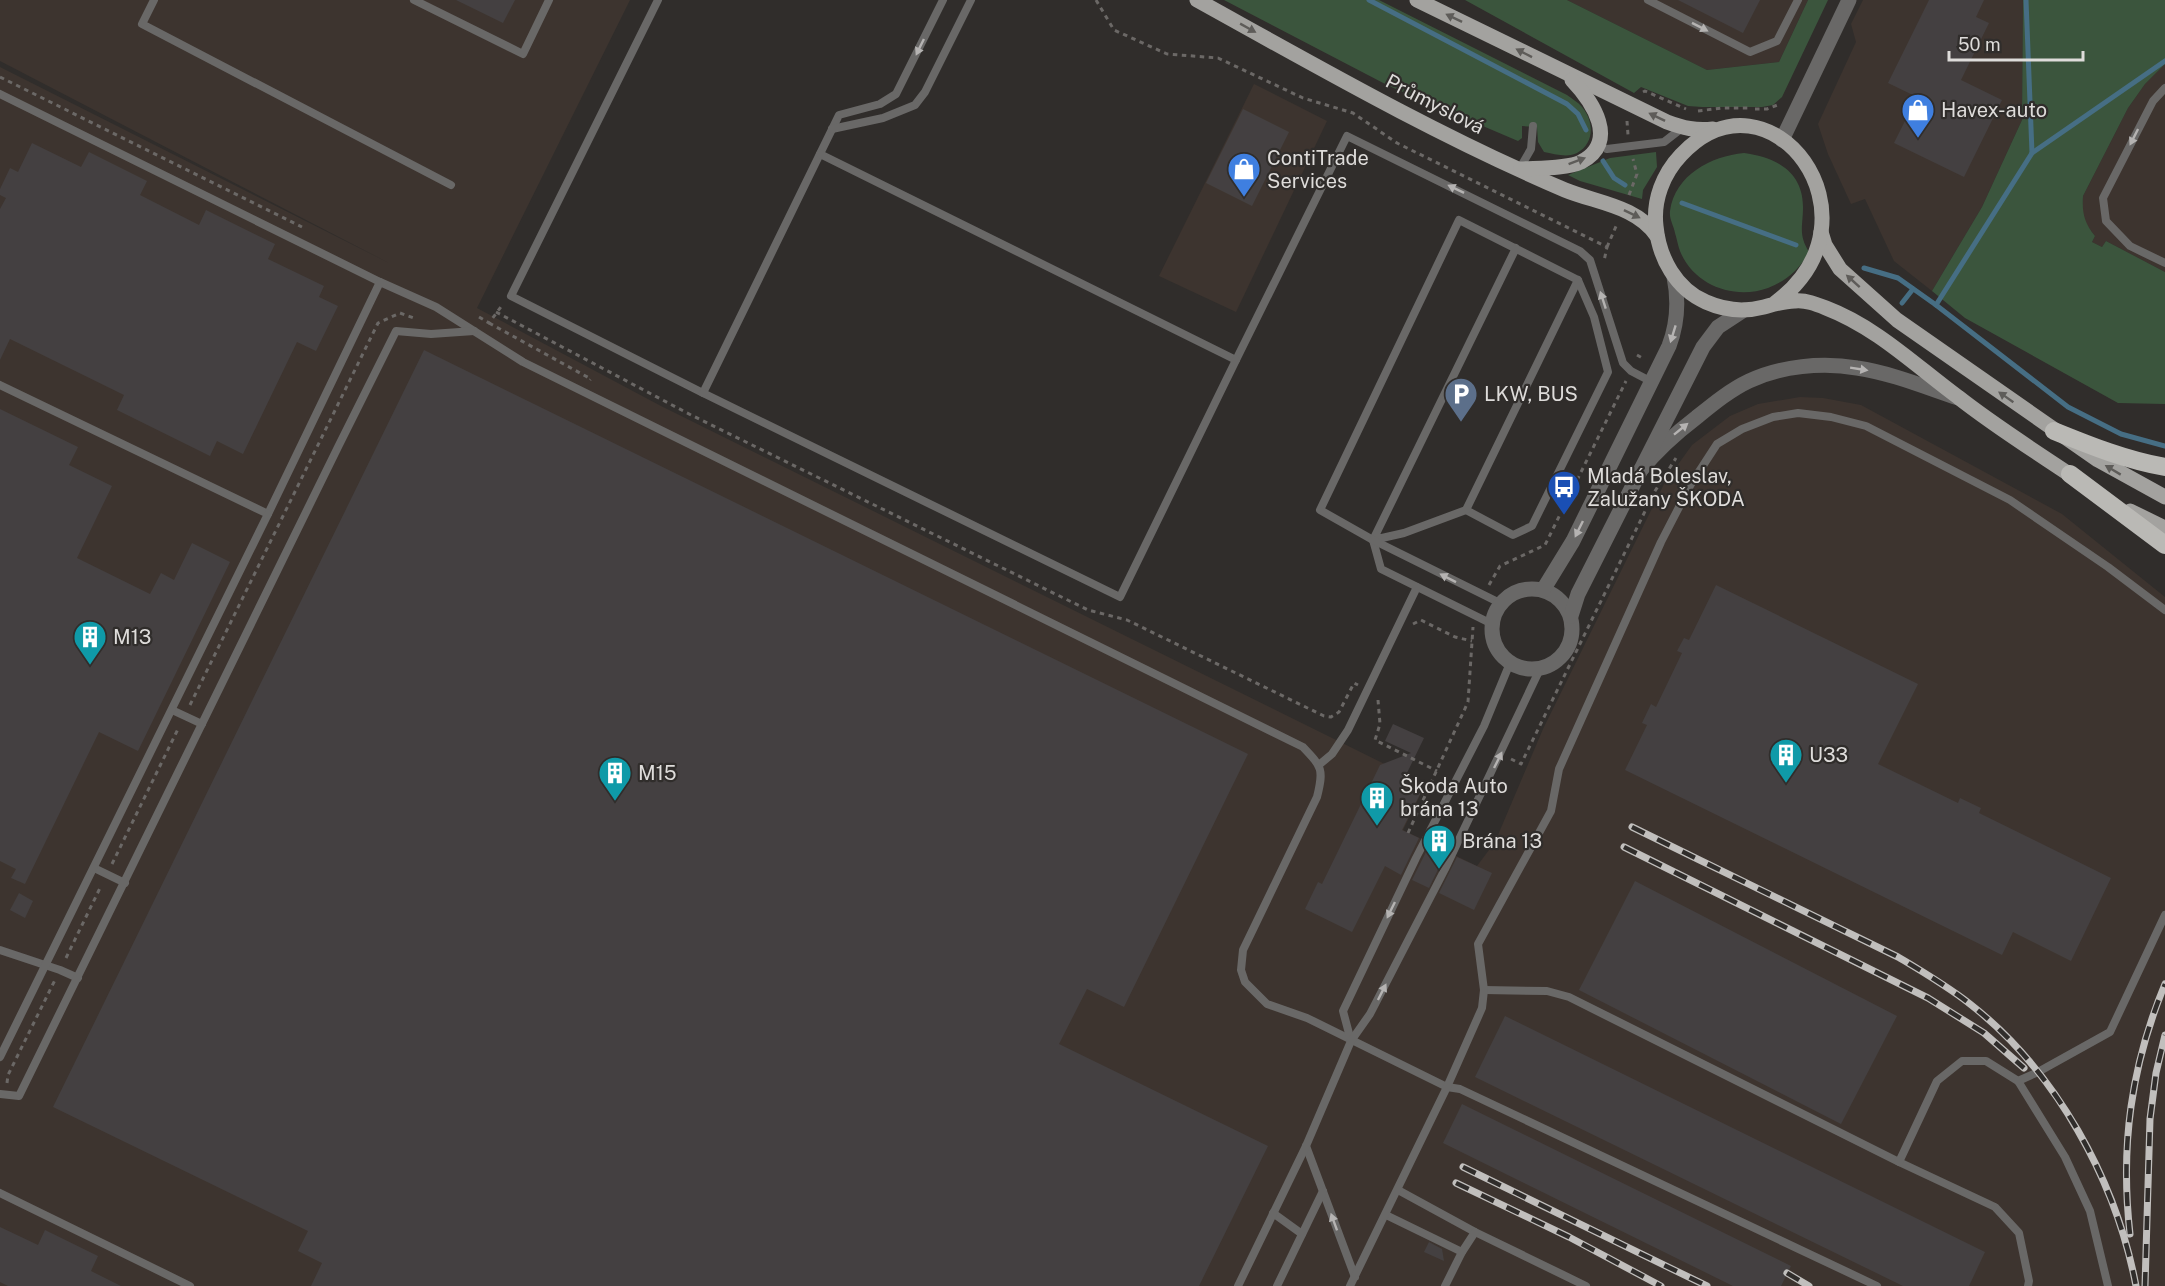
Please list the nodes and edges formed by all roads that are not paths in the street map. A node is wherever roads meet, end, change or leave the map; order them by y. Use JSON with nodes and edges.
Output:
{"nodes":[{"id":1,"x":154,"y":0,"type":"edge"},
{"id":2,"x":414,"y":0,"type":"edge"},
{"id":3,"x":549,"y":0,"type":"edge"},
{"id":4,"x":658,"y":0,"type":"edge"},
{"id":5,"x":943,"y":0,"type":"edge"},
{"id":6,"x":971,"y":0,"type":"edge"},
{"id":7,"x":1197,"y":0,"type":"edge"},
{"id":8,"x":1417,"y":0,"type":"edge"},
{"id":9,"x":1648,"y":0,"type":"edge"},
{"id":10,"x":1798,"y":0,"type":"edge"},
{"id":11,"x":1849,"y":0,"type":"edge"},
{"id":12,"x":1557,"y":70,"type":"junction"},
{"id":13,"x":2165,"y":88,"type":"edge"},
{"id":14,"x":0,"y":94,"type":"edge"},
{"id":15,"x":1533,"y":126,"type":"dead end"},
{"id":16,"x":1733,"y":126,"type":"junction"},
{"id":17,"x":1682,"y":128,"type":"junction"},
{"id":18,"x":832,"y":129,"type":"junction"},
{"id":19,"x":1782,"y":140,"type":"junction"},
{"id":20,"x":1607,"y":149,"type":"dead end"},
{"id":21,"x":820,"y":154,"type":"junction"},
{"id":22,"x":1520,"y":170,"type":"junction"},
{"id":23,"x":451,"y":185,"type":"dead end"},
{"id":24,"x":1821,"y":232,"type":"junction"},
{"id":25,"x":1657,"y":236,"type":"junction"},
{"id":26,"x":1516,"y":248,"type":"junction"},
{"id":27,"x":2165,"y":263,"type":"edge"},
{"id":28,"x":1674,"y":277,"type":"junction"},
{"id":29,"x":1578,"y":280,"type":"junction"},
{"id":30,"x":380,"y":282,"type":"junction"},
{"id":31,"x":1775,"y":303,"type":"junction"},
{"id":32,"x":1743,"y":310,"type":"junction"},
{"id":33,"x":476,"y":331,"type":"junction"},
{"id":34,"x":1236,"y":360,"type":"junction"},
{"id":35,"x":1652,"y":382,"type":"junction"},
{"id":36,"x":0,"y":385,"type":"edge"},
{"id":37,"x":702,"y":393,"type":"junction"},
{"id":38,"x":1958,"y":398,"type":"junction"},
{"id":39,"x":2054,"y":431,"type":"junction"},
{"id":40,"x":2165,"y":467,"type":"edge"},
{"id":41,"x":1640,"y":471,"type":"junction"},
{"id":42,"x":2070,"y":474,"type":"junction"},
{"id":43,"x":2165,"y":497,"type":"edge"},
{"id":44,"x":1466,"y":510,"type":"junction"},
{"id":45,"x":268,"y":514,"type":"junction"},
{"id":46,"x":2165,"y":528,"type":"edge"},
{"id":47,"x":1373,"y":540,"type":"junction"},
{"id":48,"x":2165,"y":546,"type":"edge"},
{"id":49,"x":1417,"y":587,"type":"junction"},
{"id":50,"x":1544,"y":590,"type":"junction"},
{"id":51,"x":1500,"y":603,"type":"junction"},
{"id":52,"x":2165,"y":610,"type":"edge"},
{"id":53,"x":1571,"y":616,"type":"junction"},
{"id":54,"x":1492,"y":624,"type":"junction"},
{"id":55,"x":1510,"y":663,"type":"junction"},
{"id":56,"x":1540,"y":669,"type":"junction"},
{"id":57,"x":172,"y":710,"type":"junction"},
{"id":58,"x":202,"y":724,"type":"junction"},
{"id":59,"x":1320,"y":764,"type":"junction"},
{"id":60,"x":94,"y":868,"type":"junction"},
{"id":61,"x":125,"y":883,"type":"junction"},
{"id":62,"x":2165,"y":915,"type":"edge"},
{"id":63,"x":0,"y":950,"type":"edge"},
{"id":64,"x":46,"y":965,"type":"junction"},
{"id":65,"x":78,"y":978,"type":"junction"},
{"id":66,"x":1484,"y":990,"type":"junction"},
{"id":67,"x":1351,"y":1041,"type":"junction"},
{"id":68,"x":0,"y":1057,"type":"edge"},
{"id":69,"x":2018,"y":1081,"type":"junction"},
{"id":70,"x":1447,"y":1087,"type":"junction"},
{"id":71,"x":2,"y":1094,"type":"edge"},
{"id":72,"x":1306,"y":1146,"type":"junction"},
{"id":73,"x":1899,"y":1162,"type":"junction"},
{"id":74,"x":1398,"y":1190,"type":"junction"},
{"id":75,"x":1323,"y":1191,"type":"junction"},
{"id":76,"x":0,"y":1193,"type":"edge"},
{"id":77,"x":1274,"y":1213,"type":"junction"},
{"id":78,"x":1386,"y":1215,"type":"junction"},
{"id":79,"x":1475,"y":1232,"type":"junction"},
{"id":80,"x":1302,"y":1234,"type":"junction"},
{"id":81,"x":1462,"y":1252,"type":"junction"},
{"id":82,"x":1355,"y":1277,"type":"junction"},
{"id":83,"x":190,"y":1286,"type":"edge"},
{"id":84,"x":1238,"y":1286,"type":"edge"},
{"id":85,"x":1277,"y":1286,"type":"edge"},
{"id":86,"x":1350,"y":1286,"type":"edge"},
{"id":87,"x":1445,"y":1286,"type":"edge"},
{"id":88,"x":1586,"y":1286,"type":"edge"},
{"id":89,"x":1877,"y":1286,"type":"edge"},
{"id":90,"x":2028,"y":1286,"type":"edge"},
{"id":91,"x":2108,"y":1286,"type":"edge"}],
"edges":[{"from":1,"to":23,"type":"lane"},
{"from":2,"to":3,"type":"lane"},
{"from":4,"to":37,"type":"lane"},
{"from":5,"to":18,"type":"lane","one_way":true},
{"from":6,"to":18,"type":"lane"},
{"from":7,"to":22,"type":"main road","name":"Průmyslová","one_way":true},
{"from":12,"to":8,"type":"main road","one_way":true},
{"from":9,"to":10,"type":"lane","one_way":true},
{"from":11,"to":19,"type":"street"},
{"from":17,"to":12,"type":"main road","one_way":true},
{"from":22,"to":12,"type":"main road","one_way":true},
{"from":13,"to":27,"type":"lane","one_way":true},
{"from":14,"to":30,"type":"lane"},
{"from":15,"to":22,"type":"lane"},
{"from":16,"to":17,"type":"main road"},
{"from":16,"to":19,"type":"main road"},
{"from":16,"to":25,"type":"main road"},
{"from":17,"to":20,"type":"lane"},
{"from":18,"to":21,"type":"lane"},
{"from":19,"to":24,"type":"main road"},
{"from":21,"to":34,"type":"lane"},
{"from":21,"to":37,"type":"lane"},
{"from":22,"to":25,"type":"main road","name":"Průmyslová","one_way":true},
{"from":24,"to":31,"type":"main road"},
{"from":39,"to":24,"type":"main road","one_way":true},
{"from":25,"to":28,"type":"main road"},
{"from":26,"to":29,"type":"lane"},
{"from":26,"to":47,"type":"lane"},
{"from":26,"to":47,"type":"lane"},
{"from":28,"to":32,"type":"main road"},
{"from":28,"to":35,"type":"street","one_way":true},
{"from":29,"to":44,"type":"lane"},
{"from":29,"to":44,"type":"lane"},
{"from":30,"to":33,"type":"lane"},
{"from":30,"to":45,"type":"lane"},
{"from":31,"to":32,"type":"main road"},
{"from":31,"to":38,"type":"main road"},
{"from":32,"to":41,"type":"street"},
{"from":33,"to":58,"type":"lane"},
{"from":33,"to":59,"type":"lane"},
{"from":35,"to":34,"type":"lane","one_way":true},
{"from":34,"to":37,"type":"lane"},
{"from":35,"to":50,"type":"street","one_way":true},
{"from":36,"to":45,"type":"lane"},
{"from":41,"to":38,"type":"street","one_way":true},
{"from":38,"to":42,"type":"main road"},
{"from":39,"to":40,"type":"highway"},
{"from":43,"to":39,"type":"main road","one_way":true},
{"from":41,"to":53,"type":"street"},
{"from":42,"to":46,"type":"main road"},
{"from":42,"to":48,"type":"highway"},
{"from":44,"to":47,"type":"lane"},
{"from":45,"to":57,"type":"lane"},
{"from":47,"to":49,"type":"lane"},
{"from":51,"to":47,"type":"lane","one_way":true},
{"from":49,"to":54,"type":"lane"},
{"from":49,"to":59,"type":"lane"},
{"from":50,"to":51,"type":"street"},
{"from":50,"to":53,"type":"street"},
{"from":51,"to":54,"type":"street"},
{"from":52,"to":66,"type":"lane"},
{"from":53,"to":56,"type":"street"},
{"from":54,"to":55,"type":"street"},
{"from":55,"to":56,"type":"street"},
{"from":55,"to":67,"type":"lane","one_way":true},
{"from":67,"to":56,"type":"lane","one_way":true},
{"from":57,"to":58,"type":"lane"},
{"from":57,"to":60,"type":"lane"},
{"from":58,"to":61,"type":"lane"},
{"from":59,"to":67,"type":"lane"},
{"from":60,"to":61,"type":"lane"},
{"from":60,"to":64,"type":"lane"},
{"from":61,"to":65,"type":"lane"},
{"from":62,"to":69,"type":"lane"},
{"from":63,"to":64,"type":"lane"},
{"from":64,"to":65,"type":"lane"},
{"from":64,"to":68,"type":"lane"},
{"from":65,"to":71,"type":"lane"},
{"from":66,"to":70,"type":"lane"},
{"from":66,"to":73,"type":"lane"},
{"from":67,"to":70,"type":"lane"},
{"from":67,"to":72,"type":"lane"},
{"from":69,"to":73,"type":"lane"},
{"from":69,"to":91,"type":"lane"},
{"from":70,"to":74,"type":"lane"},
{"from":70,"to":89,"type":"lane"},
{"from":72,"to":75,"type":"lane"},
{"from":72,"to":77,"type":"lane"},
{"from":73,"to":90,"type":"lane"},
{"from":74,"to":78,"type":"lane"},
{"from":74,"to":79,"type":"lane"},
{"from":75,"to":80,"type":"lane"},
{"from":82,"to":75,"type":"lane","one_way":true},
{"from":76,"to":83,"type":"lane"},
{"from":77,"to":80,"type":"lane"},
{"from":77,"to":84,"type":"lane"},
{"from":78,"to":81,"type":"lane"},
{"from":78,"to":82,"type":"lane"},
{"from":79,"to":81,"type":"lane"},
{"from":79,"to":88,"type":"lane"},
{"from":80,"to":85,"type":"lane"},
{"from":81,"to":87,"type":"lane"},
{"from":82,"to":86,"type":"lane"}]}
